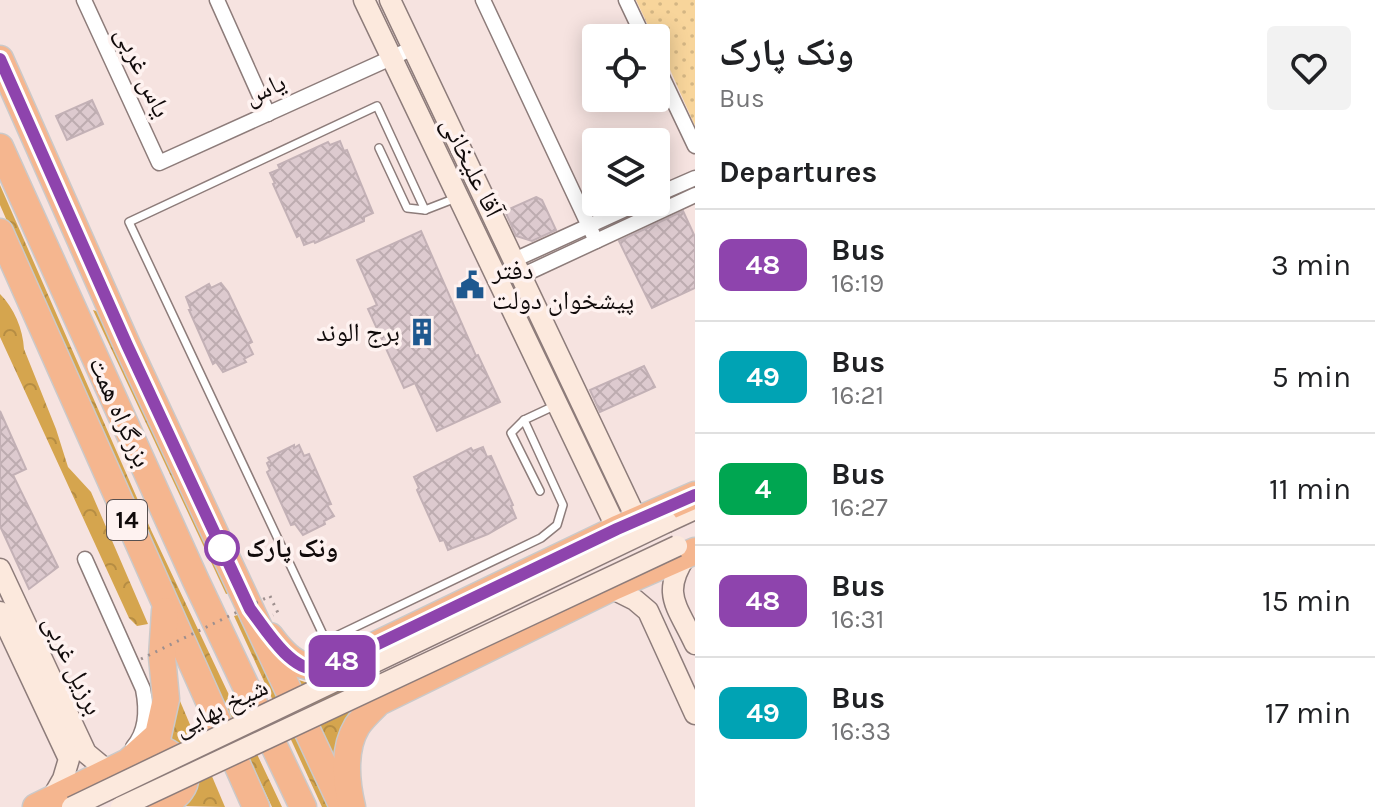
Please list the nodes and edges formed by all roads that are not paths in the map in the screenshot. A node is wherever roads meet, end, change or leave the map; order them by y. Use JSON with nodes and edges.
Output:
{"nodes":[{"id":1,"x":84,"y":0,"type":"edge"},
{"id":2,"x":217,"y":0,"type":"edge"},
{"id":3,"x":364,"y":0,"type":"edge"},
{"id":4,"x":390,"y":0,"type":"edge"},
{"id":5,"x":483,"y":0,"type":"edge"},
{"id":6,"x":626,"y":0,"type":"edge"},
{"id":7,"x":637,"y":24,"type":"edge"},
{"id":8,"x":413,"y":48,"type":"junction"},
{"id":9,"x":0,"y":59,"type":"edge"},
{"id":10,"x":391,"y":59,"type":"junction"},
{"id":11,"x":670,"y":93,"type":"edge"},
{"id":12,"x":268,"y":114,"type":"junction"},
{"id":13,"x":0,"y":127,"type":"edge"},
{"id":14,"x":695,"y":146,"type":"edge"},
{"id":15,"x":0,"y":147,"type":"edge"},
{"id":16,"x":379,"y":148,"type":"dead end"},
{"id":17,"x":159,"y":163,"type":"joint"},
{"id":18,"x":695,"y":178,"type":"edge"},
{"id":19,"x":670,"y":189,"type":"edge"},
{"id":20,"x":695,"y":195,"type":"edge"},
{"id":21,"x":458,"y":197,"type":"junction"},
{"id":22,"x":425,"y":210,"type":"junction"},
{"id":23,"x":609,"y":216,"type":"edge"},
{"id":24,"x":589,"y":225,"type":"junction"},
{"id":25,"x":0,"y":232,"type":"edge"},
{"id":26,"x":596,"y":241,"type":"junction"},
{"id":27,"x":518,"y":268,"type":"junction"},
{"id":28,"x":496,"y":278,"type":"junction"},
{"id":29,"x":127,"y":345,"type":"junction"},
{"id":30,"x":557,"y":404,"type":"junction"},
{"id":31,"x":524,"y":420,"type":"junction"},
{"id":32,"x":592,"y":424,"type":"junction"},
{"id":33,"x":571,"y":433,"type":"junction"},
{"id":34,"x":540,"y":491,"type":"dead end"},
{"id":35,"x":695,"y":495,"type":"edge"},
{"id":36,"x":695,"y":509,"type":"edge"},
{"id":37,"x":627,"y":524,"type":"junction"},
{"id":38,"x":689,"y":547,"type":"edge"},
{"id":39,"x":85,"y":559,"type":"dead end"},
{"id":40,"x":0,"y":569,"type":"edge"},
{"id":41,"x":611,"y":588,"type":"junction"},
{"id":42,"x":260,"y":602,"type":"junction"},
{"id":43,"x":166,"y":607,"type":"junction"},
{"id":44,"x":0,"y":612,"type":"edge"},
{"id":45,"x":681,"y":615,"type":"junction"},
{"id":46,"x":656,"y":630,"type":"junction"},
{"id":47,"x":21,"y":635,"type":"junction"},
{"id":48,"x":695,"y":644,"type":"edge"},
{"id":49,"x":695,"y":714,"type":"edge"},
{"id":50,"x":148,"y":747,"type":"junction"},
{"id":51,"x":91,"y":762,"type":"junction"},
{"id":52,"x":53,"y":805,"type":"edge"},
{"id":53,"x":121,"y":807,"type":"edge"},
{"id":54,"x":160,"y":807,"type":"edge"},
{"id":55,"x":256,"y":807,"type":"edge"},
{"id":56,"x":303,"y":807,"type":"edge"},
{"id":57,"x":343,"y":807,"type":"edge"},
{"id":58,"x":352,"y":807,"type":"edge"}],
"edges":[{"from":1,"to":17,"type":"street","name":"یاس غربی"},
{"from":2,"to":12,"type":"street"},
{"from":3,"to":10,"type":"street","name":"آقا علیخانی"},
{"from":4,"to":8,"type":"street","name":"آقا علیخانی"},
{"from":5,"to":24,"type":"street"},
{"from":6,"to":7,"type":"street"},
{"from":8,"to":10,"type":"street","name":"یاس"},
{"from":8,"to":27,"type":"street","name":"آقا علیخانی"},
{"from":9,"to":29,"type":"highway"},
{"from":10,"to":12,"type":"street","name":"یاس"},
{"from":10,"to":21,"type":"street","name":"آقا علیخانی"},
{"from":11,"to":14,"type":"street"},
{"from":12,"to":17,"type":"street","name":"یاس"},
{"from":13,"to":29,"type":"highway"},
{"from":15,"to":56,"type":"highway","name":"بزرگراه همت","number":"14"},
{"from":16,"to":22,"type":"lane"},
{"from":18,"to":19,"type":"street"},
{"from":20,"to":26,"type":"street"},
{"from":21,"to":22,"type":"lane"},
{"from":21,"to":28,"type":"street","name":"آقا علیخانی"},
{"from":22,"to":31,"type":"lane"},
{"from":23,"to":24,"type":"street"},
{"from":24,"to":26,"type":"street"},
{"from":24,"to":27,"type":"street"},
{"from":25,"to":43,"type":"highway","name":"بزرگراه همت","number":"14"},
{"from":26,"to":27,"type":"street"},
{"from":27,"to":28,"type":"street"},
{"from":27,"to":32,"type":"street","name":"آقا علیخانی"},
{"from":28,"to":30,"type":"street","name":"آقا علیخانی"},
{"from":29,"to":42,"type":"highway"},
{"from":30,"to":31,"type":"lane"},
{"from":30,"to":33,"type":"street","name":"آقا علیخانی"},
{"from":31,"to":34,"type":"lane"},
{"from":32,"to":33,"type":"street"},
{"from":32,"to":37,"type":"street","name":"آقا علیخانی"},
{"from":33,"to":37,"type":"street","name":"آقا علیخانی"},
{"from":35,"to":37,"type":"highway"},
{"from":36,"to":52,"type":"street","name":"شیخ بهایی","bridge":true},
{"from":37,"to":42,"type":"highway"},
{"from":38,"to":41,"type":"highway"},
{"from":38,"to":45,"type":"street"},
{"from":38,"to":53,"type":"street","name":"شیخ بهایی","bridge":true},
{"from":39,"to":51,"type":"street"},
{"from":40,"to":47,"type":"street","name":"برزیل غربی"},
{"from":41,"to":46,"type":"street"},
{"from":41,"to":58,"type":"highway"},
{"from":42,"to":57,"type":"highway"},
{"from":43,"to":50,"type":"highway"},
{"from":43,"to":55,"type":"highway","name":"بزرگراه همت","number":"14"},
{"from":44,"to":47,"type":"street","name":"برزیل غربی"},
{"from":45,"to":46,"type":"street"},
{"from":45,"to":48,"type":"street"},
{"from":46,"to":49,"type":"street"},
{"from":47,"to":51,"type":"street","name":"برزیل غربی"},
{"from":50,"to":51,"type":"highway"},
{"from":50,"to":54,"type":"highway"},
{"from":51,"to":52,"type":"highway"},
{"from":51,"to":52,"type":"street"}]}
